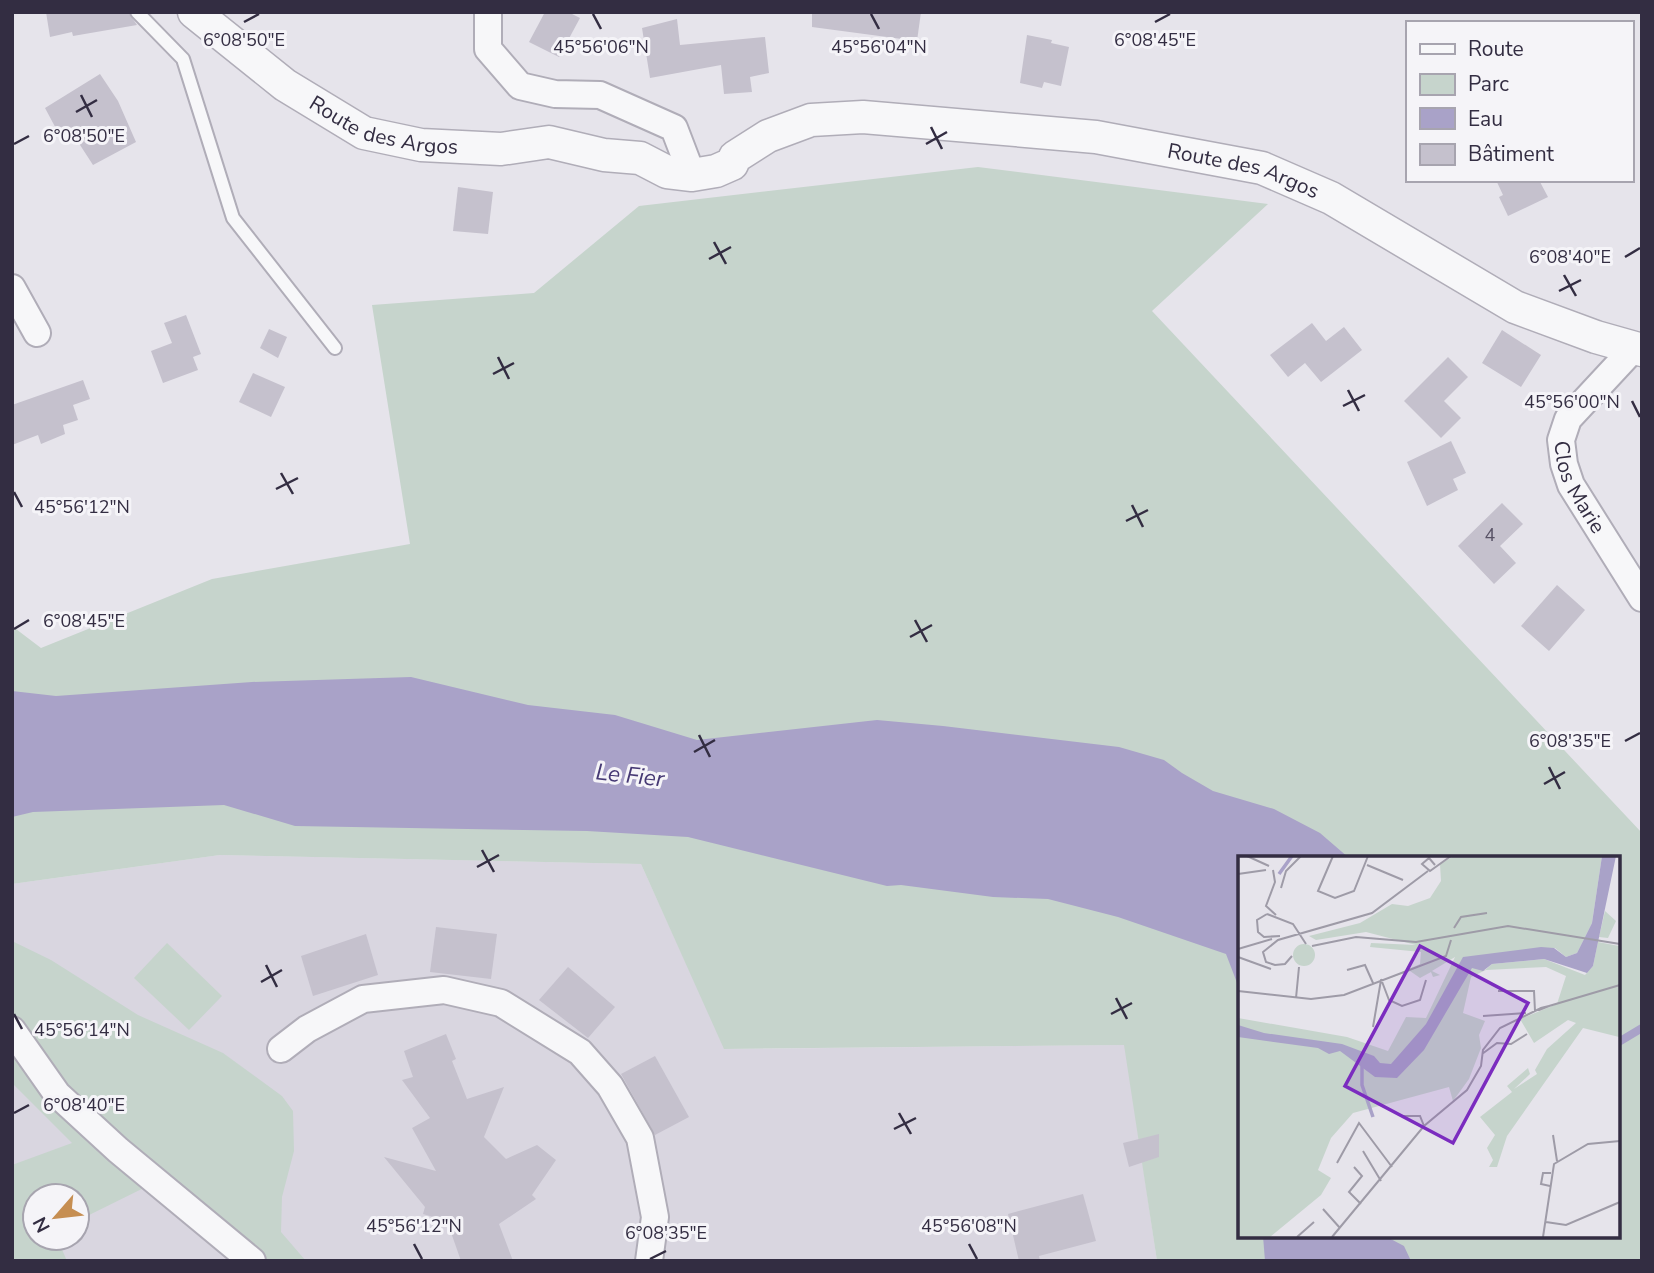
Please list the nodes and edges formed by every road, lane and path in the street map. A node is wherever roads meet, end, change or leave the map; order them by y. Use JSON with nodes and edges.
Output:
{"nodes":[{"id":1,"x":137,"y":12,"type":"edge"},
{"id":2,"x":194,"y":12,"type":"edge"},
{"id":3,"x":488,"y":12,"type":"edge"},
{"id":4,"x":680,"y":173,"type":"junction"},
{"id":5,"x":12,"y":288,"type":"edge"},
{"id":6,"x":37,"y":333,"type":"dead end"},
{"id":7,"x":335,"y":348,"type":"dead end"},
{"id":8,"x":1638,"y":349,"type":"edge"},
{"id":9,"x":1642,"y":598,"type":"edge"},
{"id":10,"x":12,"y":1030,"type":"edge"},
{"id":11,"x":281,"y":1049,"type":"dead end"},
{"id":12,"x":252,"y":1261,"type":"edge"},
{"id":13,"x":649,"y":1261,"type":"edge"}],
"edges":[{"from":1,"to":7,"type":"lane"},
{"from":2,"to":4,"type":"street","name":"Route des Argos"},
{"from":3,"to":4,"type":"street"},
{"from":4,"to":8,"type":"street","name":"Route des Argos"},
{"from":5,"to":6,"type":"street"},
{"from":8,"to":9,"type":"street","name":"Clos Marie"},
{"from":10,"to":12,"type":"street"},
{"from":11,"to":13,"type":"street"}]}
